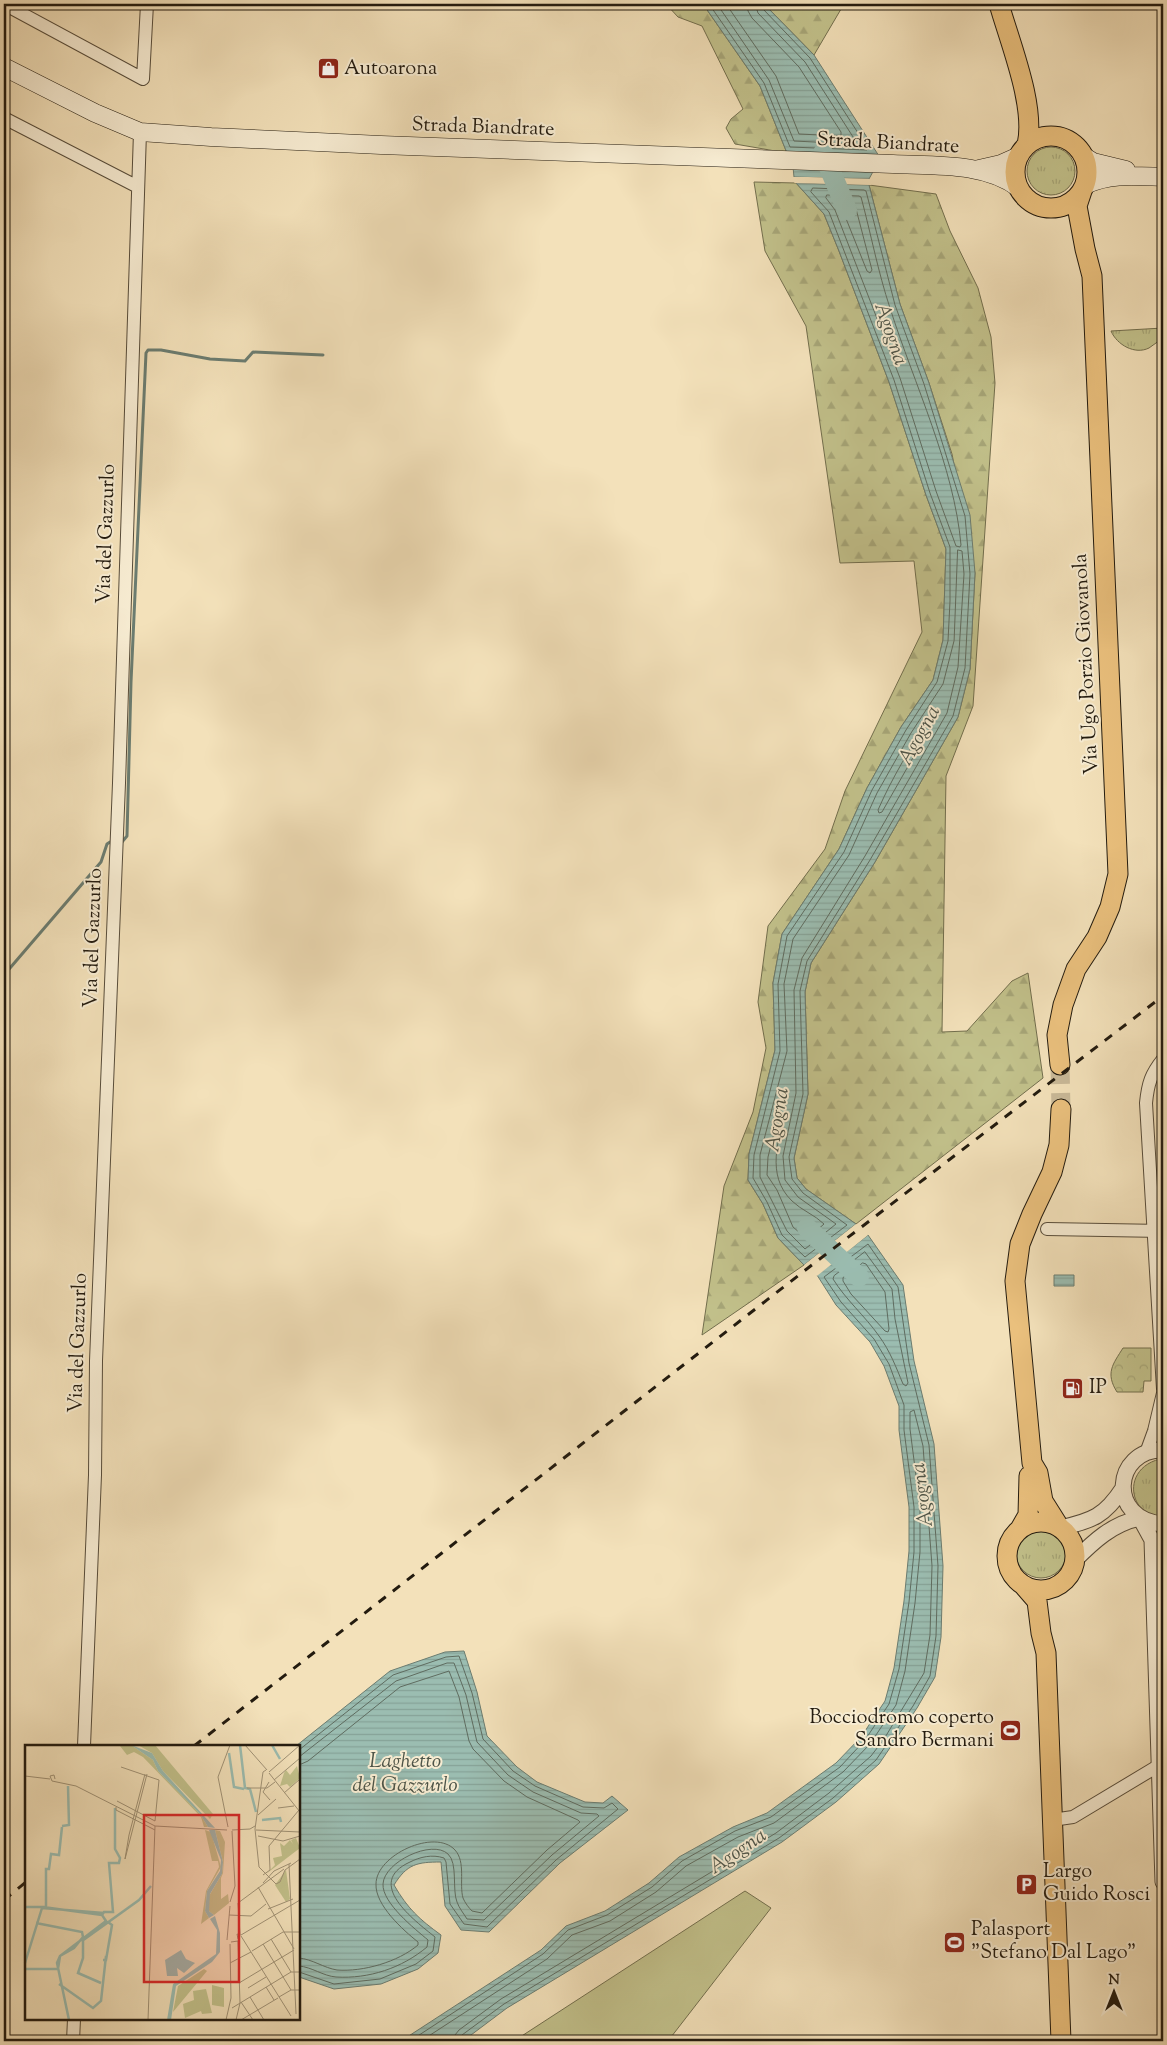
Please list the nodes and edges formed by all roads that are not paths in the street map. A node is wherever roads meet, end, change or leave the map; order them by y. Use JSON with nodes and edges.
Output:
{"nodes":[{"id":1,"x":4,"y":4,"type":"edge"},
{"id":2,"x":148,"y":4,"type":"edge"},
{"id":3,"x":998,"y":4,"type":"edge"},
{"id":4,"x":4,"y":67,"type":"edge"},
{"id":5,"x":1025,"y":94,"type":"junction"},
{"id":6,"x":4,"y":118,"type":"edge"},
{"id":7,"x":140,"y":132,"type":"junction"},
{"id":8,"x":1058,"y":137,"type":"junction"},
{"id":9,"x":1023,"y":151,"type":"junction"},
{"id":10,"x":1083,"y":156,"type":"junction"},
{"id":11,"x":976,"y":170,"type":"junction"},
{"id":12,"x":1138,"y":175,"type":"junction"},
{"id":13,"x":1163,"y":177,"type":"edge"},
{"id":14,"x":138,"y":187,"type":"junction"},
{"id":15,"x":1019,"y":188,"type":"junction"},
{"id":16,"x":1083,"y":188,"type":"junction"},
{"id":17,"x":1046,"y":208,"type":"junction"},
{"id":18,"x":1085,"y":250,"type":"junction"},
{"id":19,"x":1163,"y":1059,"type":"edge"},
{"id":20,"x":1060,"y":1065,"type":"tunnel mouth"},
{"id":21,"x":1061,"y":1109,"type":"tunnel mouth"},
{"id":22,"x":1047,"y":1229,"type":"dead end"},
{"id":23,"x":1159,"y":1231,"type":"edge"},
{"id":24,"x":1163,"y":1389,"type":"edge"},
{"id":25,"x":1163,"y":1393,"type":"edge"},
{"id":26,"x":1163,"y":1450,"type":"edge"},
{"id":27,"x":1146,"y":1453,"type":"junction"},
{"id":28,"x":1032,"y":1463,"type":"junction"},
{"id":29,"x":1123,"y":1488,"type":"junction"},
{"id":30,"x":1140,"y":1518,"type":"junction"},
{"id":31,"x":1163,"y":1524,"type":"edge"},
{"id":32,"x":1060,"y":1528,"type":"junction"},
{"id":33,"x":1020,"y":1529,"type":"junction"},
{"id":34,"x":1074,"y":1561,"type":"junction"},
{"id":35,"x":1024,"y":1586,"type":"junction"},
{"id":36,"x":1057,"y":1586,"type":"junction"},
{"id":37,"x":1046,"y":1653,"type":"junction"},
{"id":38,"x":84,"y":1745,"type":"edge"},
{"id":39,"x":1161,"y":1765,"type":"edge"},
{"id":40,"x":1052,"y":1820,"type":"junction"},
{"id":41,"x":1163,"y":1882,"type":"edge"},
{"id":42,"x":74,"y":2020,"type":"edge"},
{"id":43,"x":73,"y":2041,"type":"edge"},
{"id":44,"x":1061,"y":2041,"type":"edge"}],
"edges":[{"from":1,"to":2,"type":"street"},
{"from":3,"to":5,"type":"main road"},
{"from":4,"to":7,"type":"main road","name":"Strada Biandrate"},
{"from":5,"to":8,"type":"main road"},
{"from":5,"to":9,"type":"main road"},
{"from":6,"to":14,"type":"street"},
{"from":7,"to":11,"type":"main road","name":"Strada Biandrate"},
{"from":7,"to":14,"type":"street","name":"Via del Gazzurlo"},
{"from":8,"to":9,"type":"main road"},
{"from":8,"to":10,"type":"main road"},
{"from":9,"to":11,"type":"main road","name":"Strada Biandrate"},
{"from":9,"to":15,"type":"main road"},
{"from":10,"to":12,"type":"main road"},
{"from":10,"to":16,"type":"main road"},
{"from":11,"to":15,"type":"main road","name":"Strada Biandrate"},
{"from":12,"to":13,"type":"main road"},
{"from":12,"to":16,"type":"main road"},
{"from":14,"to":38,"type":"street","name":"Via del Gazzurlo"},
{"from":15,"to":17,"type":"main road"},
{"from":16,"to":17,"type":"main road"},
{"from":16,"to":18,"type":"main road","name":"Via Ugo Porzio Giovanola"},
{"from":17,"to":18,"type":"main road","name":"Via Ugo Porzio Giovanola"},
{"from":18,"to":20,"type":"main road","name":"Via Ugo Porzio Giovanola"},
{"from":19,"to":23,"type":"street"},
{"from":21,"to":28,"type":"main road"},
{"from":22,"to":23,"type":"street"},
{"from":23,"to":24,"type":"street"},
{"from":25,"to":27,"type":"street"},
{"from":26,"to":27,"type":"street"},
{"from":27,"to":29,"type":"street"},
{"from":28,"to":32,"type":"main road"},
{"from":28,"to":33,"type":"main road"},
{"from":29,"to":30,"type":"street"},
{"from":29,"to":32,"type":"street"},
{"from":30,"to":31,"type":"street"},
{"from":30,"to":34,"type":"street"},
{"from":30,"to":39,"type":"street"},
{"from":32,"to":33,"type":"main road"},
{"from":32,"to":34,"type":"main road"},
{"from":33,"to":35,"type":"main road"},
{"from":34,"to":36,"type":"main road"},
{"from":35,"to":36,"type":"main road"},
{"from":35,"to":37,"type":"main road"},
{"from":36,"to":37,"type":"main road"},
{"from":37,"to":40,"type":"main road"},
{"from":39,"to":40,"type":"street"},
{"from":39,"to":41,"type":"street"},
{"from":40,"to":44,"type":"main road"},
{"from":42,"to":43,"type":"street"}]}
